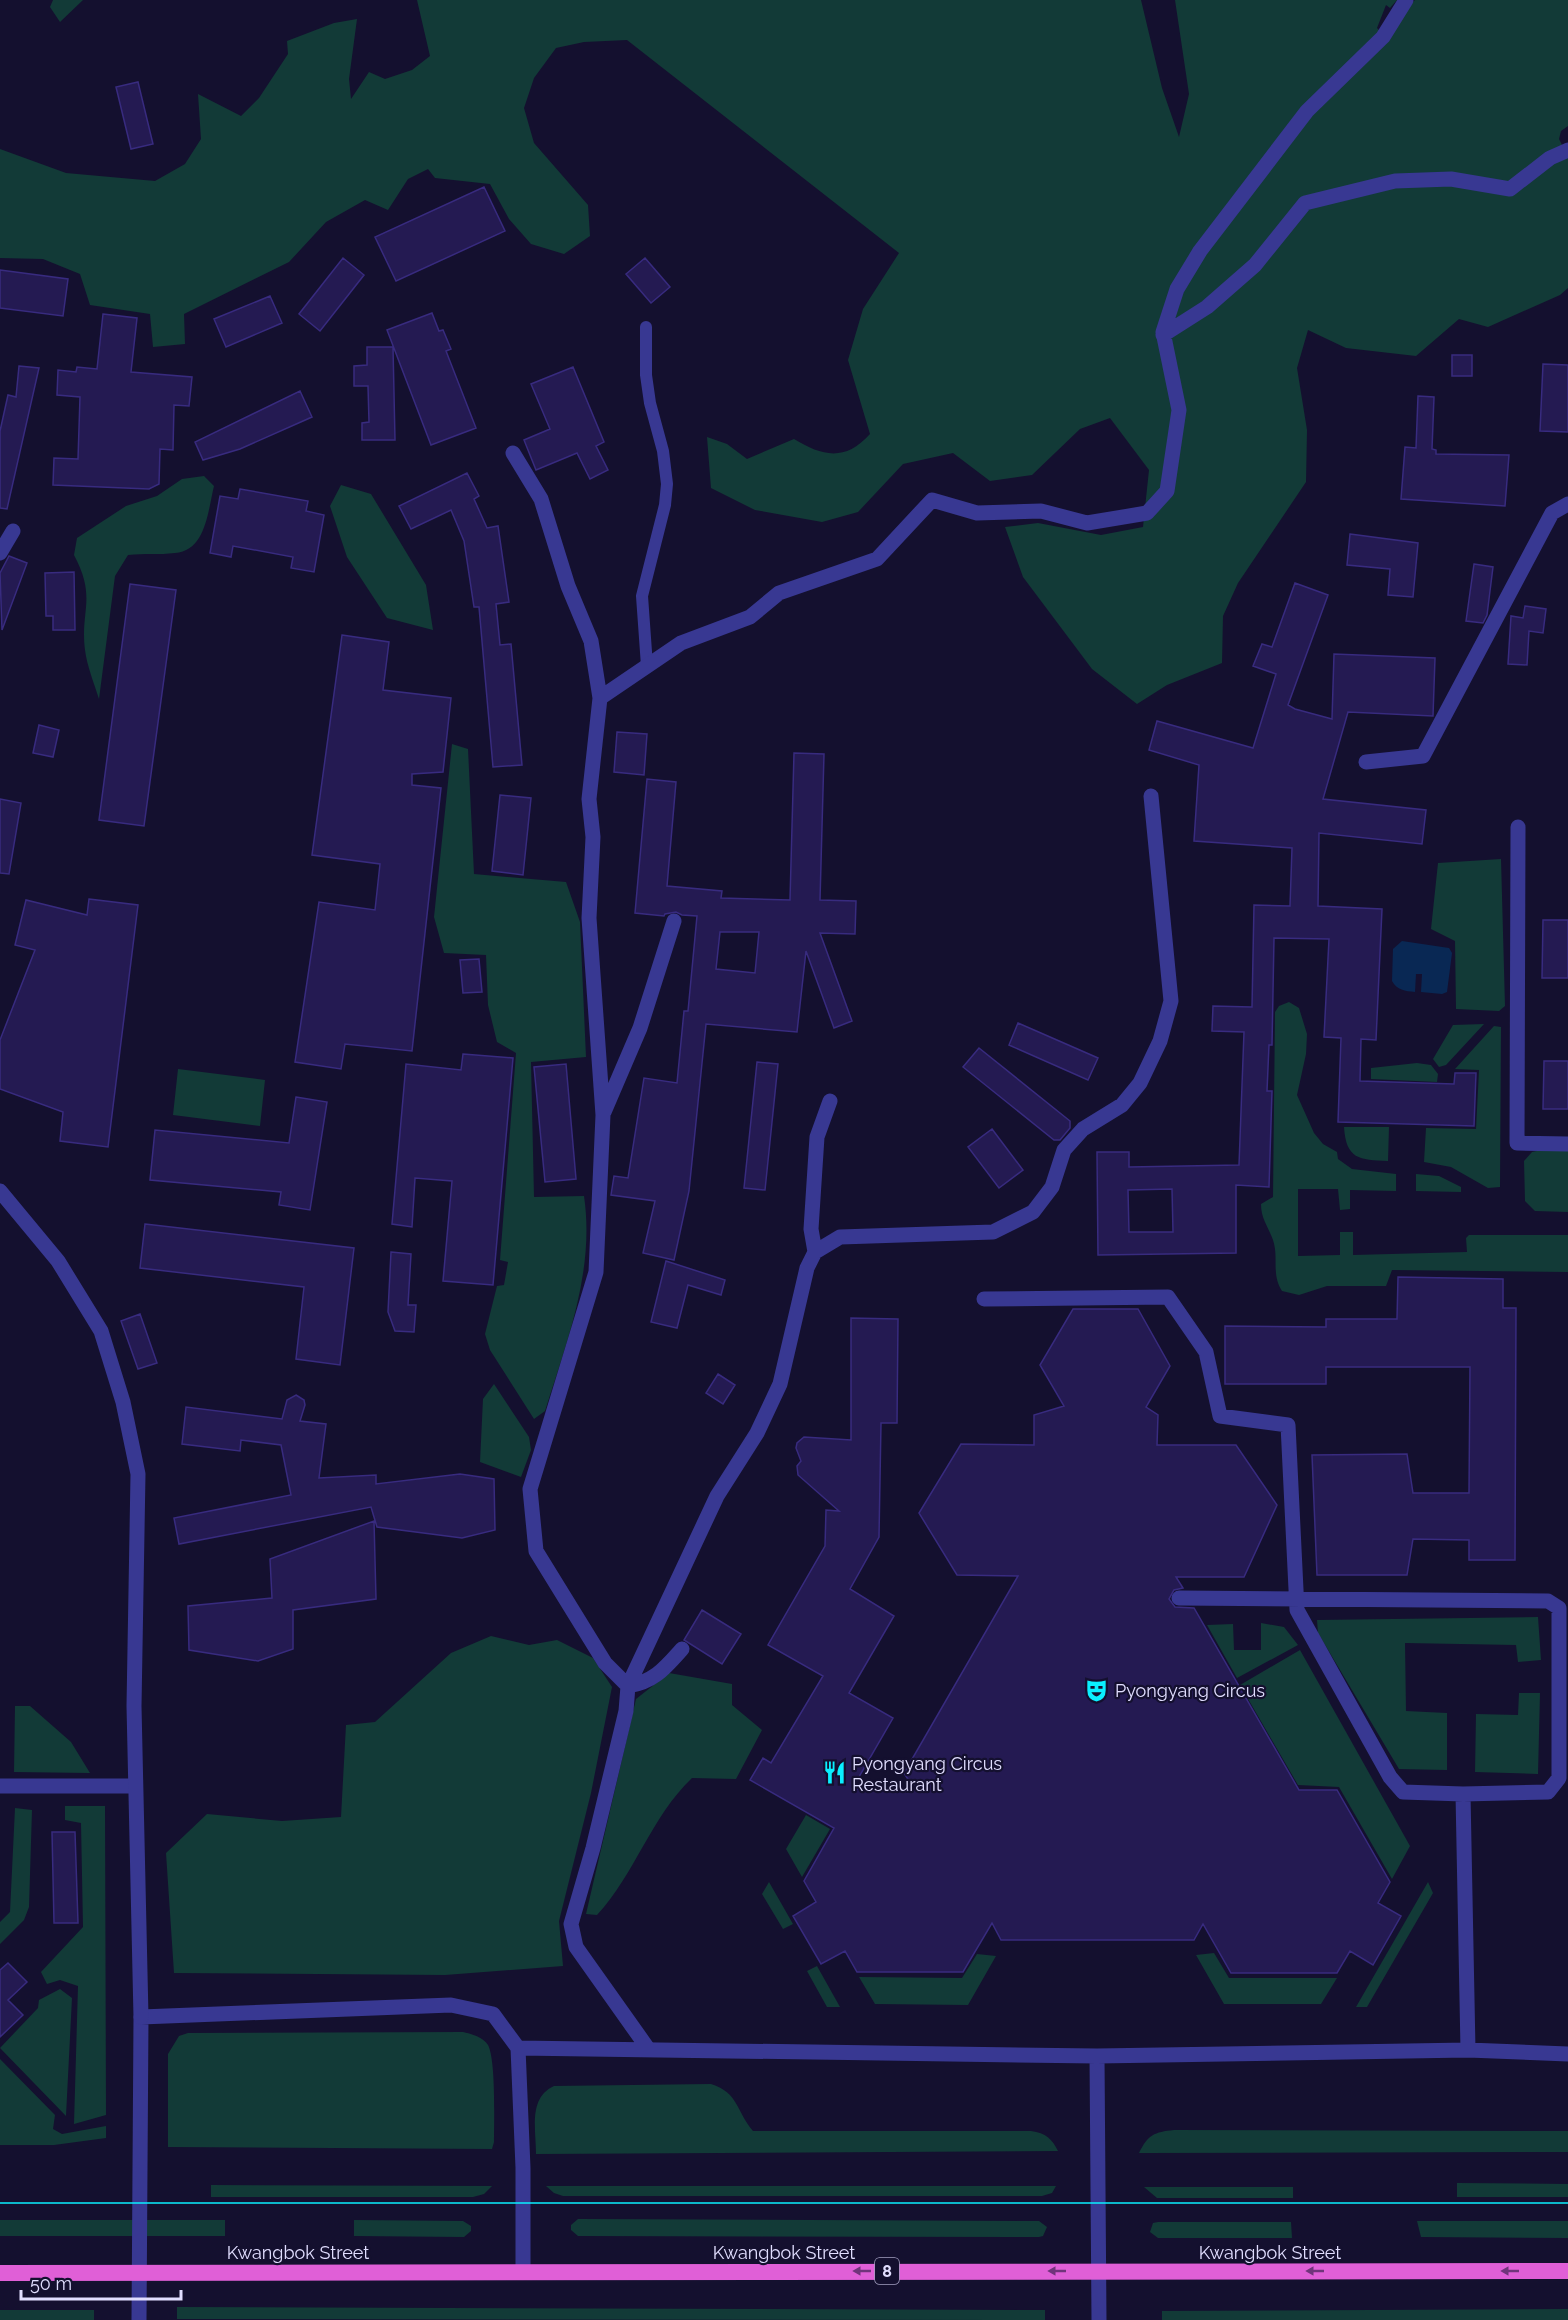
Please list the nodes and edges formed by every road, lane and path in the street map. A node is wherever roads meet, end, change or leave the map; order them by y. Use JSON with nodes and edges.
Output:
{"nodes":[{"id":1,"x":1406,"y":0,"type":"edge"},
{"id":2,"x":1568,"y":150,"type":"edge"},
{"id":3,"x":646,"y":327,"type":"dead end"},
{"id":4,"x":1163,"y":335,"type":"junction"},
{"id":5,"x":513,"y":453,"type":"dead end"},
{"id":6,"x":1568,"y":504,"type":"edge"},
{"id":7,"x":13,"y":531,"type":"dead end"},
{"id":8,"x":0,"y":553,"type":"edge"},
{"id":9,"x":647,"y":666,"type":"junction"},
{"id":10,"x":600,"y":698,"type":"junction"},
{"id":11,"x":1366,"y":762,"type":"dead end"},
{"id":12,"x":1151,"y":796,"type":"dead end"},
{"id":13,"x":1518,"y":827,"type":"dead end"},
{"id":14,"x":674,"y":921,"type":"dead end"},
{"id":15,"x":830,"y":1101,"type":"dead end"},
{"id":16,"x":603,"y":1115,"type":"junction"},
{"id":17,"x":1568,"y":1144,"type":"edge"},
{"id":18,"x":0,"y":1191,"type":"edge"},
{"id":19,"x":815,"y":1252,"type":"junction"},
{"id":20,"x":984,"y":1299,"type":"dead end"},
{"id":21,"x":1179,"y":1598,"type":"dead end"},
{"id":22,"x":1297,"y":1598,"type":"junction"},
{"id":23,"x":682,"y":1648,"type":"dead end"},
{"id":24,"x":628,"y":1686,"type":"junction"},
{"id":25,"x":0,"y":1786,"type":"edge"},
{"id":26,"x":135,"y":1786,"type":"junction"},
{"id":27,"x":1462,"y":1794,"type":"junction"},
{"id":28,"x":141,"y":2017,"type":"junction"},
{"id":29,"x":518,"y":2048,"type":"junction"},
{"id":30,"x":649,"y":2050,"type":"junction"},
{"id":31,"x":1468,"y":2050,"type":"junction"},
{"id":32,"x":1568,"y":2054,"type":"edge"},
{"id":33,"x":1097,"y":2056,"type":"junction"},
{"id":34,"x":522,"y":2271,"type":"junction"},
{"id":35,"x":1099,"y":2271,"type":"junction"},
{"id":36,"x":1568,"y":2271,"type":"edge"},
{"id":37,"x":0,"y":2273,"type":"edge"},
{"id":38,"x":139,"y":2320,"type":"edge"},
{"id":39,"x":1099,"y":2320,"type":"edge"}],
"edges":[{"from":1,"to":4,"type":"street"},
{"from":2,"to":4,"type":"street"},
{"from":3,"to":9,"type":"lane"},
{"from":4,"to":9,"type":"street"},
{"from":5,"to":10,"type":"street"},
{"from":6,"to":11,"type":"street"},
{"from":7,"to":8,"type":"street"},
{"from":9,"to":10,"type":"street"},
{"from":10,"to":16,"type":"street"},
{"from":12,"to":19,"type":"street"},
{"from":13,"to":17,"type":"street"},
{"from":14,"to":16,"type":"street"},
{"from":15,"to":19,"type":"street"},
{"from":16,"to":24,"type":"street"},
{"from":18,"to":26,"type":"street"},
{"from":19,"to":24,"type":"street"},
{"from":20,"to":22,"type":"street"},
{"from":21,"to":22,"type":"street"},
{"from":22,"to":27,"type":"street"},
{"from":22,"to":27,"type":"street"},
{"from":23,"to":24,"type":"street"},
{"from":24,"to":30,"type":"street"},
{"from":25,"to":26,"type":"street"},
{"from":26,"to":28,"type":"street"},
{"from":27,"to":31,"type":"street"},
{"from":28,"to":29,"type":"street"},
{"from":28,"to":38,"type":"street"},
{"from":29,"to":30,"type":"street"},
{"from":29,"to":34,"type":"street"},
{"from":30,"to":33,"type":"street"},
{"from":31,"to":32,"type":"street"},
{"from":31,"to":33,"type":"street"},
{"from":33,"to":35,"type":"street"},
{"from":35,"to":34,"type":"highway","name":"Kwangbok Street","number":"8","one_way":true},
{"from":34,"to":37,"type":"highway","name":"Kwangbok Street","number":"8"},
{"from":36,"to":35,"type":"highway","name":"Kwangbok Street","number":"8","one_way":true},
{"from":35,"to":39,"type":"street"}]}
